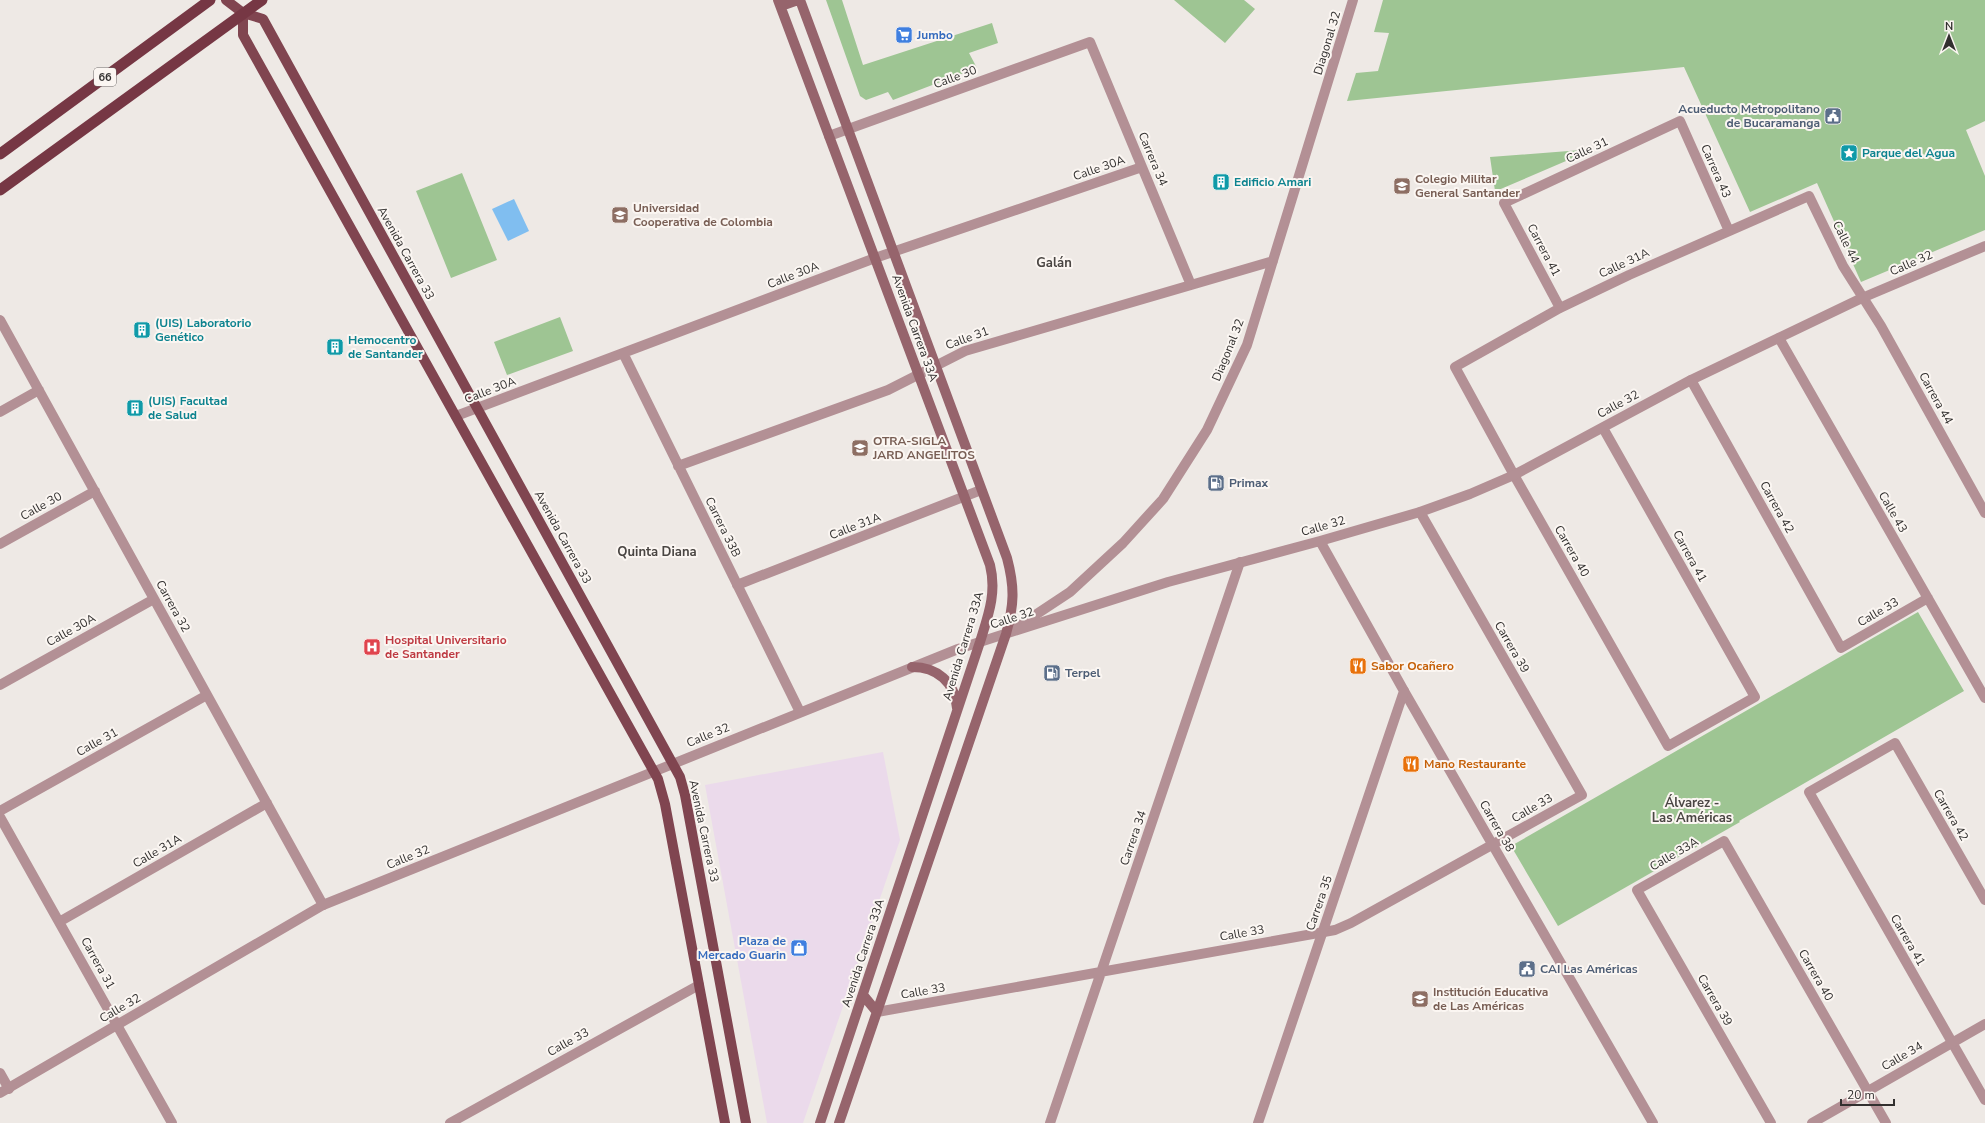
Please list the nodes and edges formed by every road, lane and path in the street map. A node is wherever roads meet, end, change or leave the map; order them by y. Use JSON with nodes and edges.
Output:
{"nodes":[{"id":1,"x":210,"y":0,"type":"edge"},
{"id":2,"x":226,"y":0,"type":"edge"},
{"id":3,"x":262,"y":0,"type":"edge"},
{"id":4,"x":799,"y":0,"type":"edge"},
{"id":5,"x":1353,"y":0,"type":"edge"},
{"id":6,"x":780,"y":3,"type":"edge"},
{"id":7,"x":244,"y":13,"type":"junction"},
{"id":8,"x":1090,"y":42,"type":"joint"},
{"id":9,"x":1680,"y":121,"type":"joint"},
{"id":10,"x":848,"y":130,"type":"junction"},
{"id":11,"x":829,"y":136,"type":"junction"},
{"id":12,"x":0,"y":154,"type":"edge"},
{"id":13,"x":1142,"y":167,"type":"junction"},
{"id":14,"x":0,"y":190,"type":"edge"},
{"id":15,"x":1809,"y":196,"type":"joint"},
{"id":16,"x":1504,"y":203,"type":"joint"},
{"id":17,"x":1729,"y":231,"type":"junction"},
{"id":18,"x":1984,"y":249,"type":"edge"},
{"id":19,"x":893,"y":252,"type":"junction"},
{"id":20,"x":875,"y":258,"type":"junction"},
{"id":21,"x":1273,"y":260,"type":"junction"},
{"id":22,"x":1191,"y":285,"type":"junction"},
{"id":23,"x":1862,"y":298,"type":"junction"},
{"id":24,"x":1560,"y":308,"type":"junction"},
{"id":25,"x":0,"y":320,"type":"edge"},
{"id":26,"x":1779,"y":338,"type":"junction"},
{"id":27,"x":623,"y":353,"type":"junction"},
{"id":28,"x":935,"y":365,"type":"junction"},
{"id":29,"x":1456,"y":367,"type":"joint"},
{"id":30,"x":918,"y":375,"type":"junction"},
{"id":31,"x":1691,"y":380,"type":"junction"},
{"id":32,"x":39,"y":390,"type":"junction"},
{"id":33,"x":477,"y":408,"type":"junction"},
{"id":34,"x":0,"y":412,"type":"edge"},
{"id":35,"x":456,"y":416,"type":"junction"},
{"id":36,"x":1603,"y":428,"type":"junction"},
{"id":37,"x":678,"y":466,"type":"junction"},
{"id":38,"x":1514,"y":475,"type":"junction"},
{"id":39,"x":982,"y":490,"type":"junction"},
{"id":40,"x":95,"y":491,"type":"junction"},
{"id":41,"x":964,"y":497,"type":"junction"},
{"id":42,"x":1420,"y":512,"type":"junction"},
{"id":43,"x":1985,"y":513,"type":"edge"},
{"id":44,"x":1320,"y":541,"type":"junction"},
{"id":45,"x":0,"y":544,"type":"edge"},
{"id":46,"x":1240,"y":562,"type":"junction"},
{"id":47,"x":737,"y":585,"type":"junction"},
{"id":48,"x":1928,"y":598,"type":"junction"},
{"id":49,"x":154,"y":599,"type":"junction"},
{"id":50,"x":1006,"y":634,"type":"junction"},
{"id":51,"x":980,"y":642,"type":"junction"},
{"id":52,"x":1841,"y":648,"type":"joint"},
{"id":53,"x":912,"y":666,"type":"junction"},
{"id":54,"x":0,"y":684,"type":"edge"},
{"id":55,"x":1404,"y":691,"type":"junction"},
{"id":56,"x":1984,"y":694,"type":"edge"},
{"id":57,"x":207,"y":695,"type":"junction"},
{"id":58,"x":957,"y":710,"type":"junction"},
{"id":59,"x":800,"y":712,"type":"junction"},
{"id":60,"x":1668,"y":746,"type":"joint"},
{"id":61,"x":673,"y":764,"type":"junction"},
{"id":62,"x":655,"y":771,"type":"junction"},
{"id":63,"x":1809,"y":792,"type":"joint"},
{"id":64,"x":1582,"y":795,"type":"joint"},
{"id":65,"x":267,"y":803,"type":"junction"},
{"id":66,"x":0,"y":811,"type":"edge"},
{"id":67,"x":0,"y":817,"type":"edge"},
{"id":68,"x":1724,"y":841,"type":"joint"},
{"id":69,"x":1493,"y":845,"type":"junction"},
{"id":70,"x":1637,"y":890,"type":"joint"},
{"id":71,"x":1985,"y":900,"type":"edge"},
{"id":72,"x":323,"y":905,"type":"junction"},
{"id":73,"x":59,"y":922,"type":"junction"},
{"id":74,"x":1323,"y":932,"type":"junction"},
{"id":75,"x":1102,"y":972,"type":"junction"},
{"id":76,"x":699,"y":984,"type":"junction"},
{"id":77,"x":863,"y":995,"type":"junction"},
{"id":78,"x":877,"y":1012,"type":"junction"},
{"id":79,"x":1985,"y":1024,"type":"edge"},
{"id":80,"x":117,"y":1025,"type":"junction"},
{"id":81,"x":1952,"y":1043,"type":"junction"},
{"id":82,"x":0,"y":1073,"type":"edge"},
{"id":83,"x":4,"y":1091,"type":"edge"},
{"id":84,"x":1868,"y":1091,"type":"junction"},
{"id":85,"x":1985,"y":1100,"type":"edge"},
{"id":86,"x":172,"y":1123,"type":"edge"},
{"id":87,"x":450,"y":1123,"type":"edge"},
{"id":88,"x":725,"y":1123,"type":"edge"},
{"id":89,"x":746,"y":1123,"type":"edge"},
{"id":90,"x":820,"y":1123,"type":"edge"},
{"id":91,"x":839,"y":1123,"type":"edge"},
{"id":92,"x":1050,"y":1123,"type":"edge"},
{"id":93,"x":1258,"y":1123,"type":"edge"},
{"id":94,"x":1653,"y":1123,"type":"edge"},
{"id":95,"x":1771,"y":1123,"type":"edge"},
{"id":96,"x":1812,"y":1123,"type":"edge"},
{"id":97,"x":1886,"y":1123,"type":"edge"}],
"edges":[{"from":1,"to":12,"type":"highway","number":"66"},
{"from":2,"to":7,"type":"main road","name":"Avenida Carrera 33"},
{"from":3,"to":7,"type":"highway","number":"66"},
{"from":4,"to":6,"type":"main road"},
{"from":4,"to":10,"type":"main road","name":"Avenida Carrera 33A"},
{"from":5,"to":21,"type":"street","name":"Diagonal 32"},
{"from":6,"to":11,"type":"main road","name":"Avenida Carrera 33A"},
{"from":7,"to":14,"type":"highway","number":"66"},
{"from":7,"to":33,"type":"main road","name":"Avenida Carrera 33"},
{"from":7,"to":35,"type":"main road"},
{"from":8,"to":10,"type":"street","name":"Calle 30"},
{"from":8,"to":13,"type":"street","name":"Carrera 34"},
{"from":9,"to":16,"type":"street","name":"Calle 31"},
{"from":9,"to":17,"type":"street","name":"Carrera 43"},
{"from":10,"to":11,"type":"street","name":"Calle 30"},
{"from":10,"to":19,"type":"main road","name":"Avenida Carrera 33A"},
{"from":11,"to":20,"type":"main road","name":"Avenida Carrera 33A"},
{"from":13,"to":19,"type":"street","name":"Calle 30A"},
{"from":13,"to":22,"type":"street","name":"Carrera 34"},
{"from":15,"to":17,"type":"street","name":"Calle 31A"},
{"from":15,"to":23,"type":"street","name":"Calle 44"},
{"from":16,"to":24,"type":"street","name":"Carrera 41"},
{"from":17,"to":24,"type":"street","name":"Calle 31A"},
{"from":18,"to":23,"type":"street","name":"Calle 32"},
{"from":19,"to":20,"type":"street","name":"Calle 30A"},
{"from":19,"to":28,"type":"main road","name":"Avenida Carrera 33A"},
{"from":20,"to":27,"type":"street","name":"Calle 30A"},
{"from":20,"to":30,"type":"main road","name":"Avenida Carrera 33A"},
{"from":21,"to":22,"type":"street","name":"Calle 31"},
{"from":21,"to":50,"type":"street","name":"Diagonal 32"},
{"from":22,"to":28,"type":"street","name":"Calle 31"},
{"from":23,"to":26,"type":"street","name":"Calle 32"},
{"from":23,"to":43,"type":"street","name":"Carrera 44"},
{"from":24,"to":29,"type":"street","name":"Calle 31A"},
{"from":25,"to":32,"type":"street","name":"Carrera 32"},
{"from":26,"to":31,"type":"street","name":"Calle 32"},
{"from":26,"to":48,"type":"street","name":"Calle 43"},
{"from":27,"to":33,"type":"street","name":"Calle 30A"},
{"from":27,"to":37,"type":"street","name":"Carrera 33B"},
{"from":28,"to":30,"type":"street","name":"Calle 31"},
{"from":28,"to":39,"type":"main road","name":"Avenida Carrera 33A"},
{"from":29,"to":38,"type":"street","name":"Carrera 40"},
{"from":30,"to":37,"type":"street","name":"Calle 31"},
{"from":30,"to":41,"type":"main road","name":"Avenida Carrera 33A"},
{"from":31,"to":36,"type":"street","name":"Calle 32"},
{"from":31,"to":52,"type":"street","name":"Carrera 42"},
{"from":32,"to":34,"type":"street"},
{"from":32,"to":40,"type":"street","name":"Carrera 32"},
{"from":33,"to":35,"type":"street","name":"Calle 30A"},
{"from":33,"to":61,"type":"main road","name":"Avenida Carrera 33"},
{"from":35,"to":62,"type":"main road"},
{"from":36,"to":38,"type":"street","name":"Calle 32"},
{"from":36,"to":60,"type":"street","name":"Carrera 41"},
{"from":37,"to":47,"type":"street","name":"Carrera 33B"},
{"from":38,"to":42,"type":"street","name":"Calle 32"},
{"from":38,"to":60,"type":"street","name":"Carrera 40"},
{"from":39,"to":41,"type":"street","name":"Calle 31A"},
{"from":39,"to":50,"type":"main road","name":"Avenida Carrera 33A"},
{"from":40,"to":45,"type":"street","name":"Calle 30"},
{"from":40,"to":49,"type":"street","name":"Carrera 32"},
{"from":41,"to":47,"type":"street","name":"Calle 31A"},
{"from":41,"to":51,"type":"main road","name":"Avenida Carrera 33A"},
{"from":42,"to":44,"type":"street","name":"Calle 32"},
{"from":42,"to":64,"type":"street","name":"Carrera 39"},
{"from":44,"to":46,"type":"street","name":"Calle 32"},
{"from":44,"to":55,"type":"street","name":"Carrera 38"},
{"from":46,"to":50,"type":"street","name":"Calle 32"},
{"from":46,"to":75,"type":"street","name":"Carrera 34"},
{"from":47,"to":59,"type":"street","name":"Carrera 33B"},
{"from":48,"to":52,"type":"street","name":"Calle 33"},
{"from":48,"to":56,"type":"street","name":"Calle 43"},
{"from":49,"to":54,"type":"street","name":"Calle 30A"},
{"from":49,"to":57,"type":"street","name":"Carrera 32"},
{"from":50,"to":51,"type":"street","name":"Calle 32"},
{"from":50,"to":78,"type":"main road","name":"Avenida Carrera 33A"},
{"from":51,"to":53,"type":"street","name":"Calle 32"},
{"from":51,"to":58,"type":"main road","name":"Avenida Carrera 33A"},
{"from":53,"to":58,"type":"main road"},
{"from":53,"to":59,"type":"street","name":"Calle 32"},
{"from":55,"to":69,"type":"street","name":"Carrera 38"},
{"from":55,"to":74,"type":"street","name":"Carrera 35"},
{"from":57,"to":65,"type":"street","name":"Carrera 32"},
{"from":57,"to":66,"type":"street","name":"Calle 31"},
{"from":58,"to":77,"type":"main road","name":"Avenida Carrera 33A"},
{"from":59,"to":61,"type":"street","name":"Calle 32"},
{"from":61,"to":62,"type":"street","name":"Calle 32"},
{"from":61,"to":89,"type":"main road","name":"Avenida Carrera 33"},
{"from":62,"to":72,"type":"street","name":"Calle 32"},
{"from":62,"to":76,"type":"main road"},
{"from":63,"to":71,"type":"street","name":"Carrera 42"},
{"from":63,"to":81,"type":"street","name":"Carrera 41"},
{"from":64,"to":69,"type":"street","name":"Calle 33"},
{"from":65,"to":72,"type":"street","name":"Carrera 32"},
{"from":65,"to":73,"type":"street","name":"Calle 31A"},
{"from":67,"to":73,"type":"street","name":"Carrera 31"},
{"from":68,"to":70,"type":"street","name":"Calle 33A"},
{"from":68,"to":84,"type":"street","name":"Carrera 40"},
{"from":69,"to":74,"type":"street","name":"Calle 33"},
{"from":69,"to":94,"type":"street","name":"Carrera 38"},
{"from":70,"to":95,"type":"street","name":"Carrera 39"},
{"from":72,"to":80,"type":"street","name":"Calle 32"},
{"from":73,"to":80,"type":"street","name":"Carrera 31"},
{"from":74,"to":75,"type":"street","name":"Calle 33"},
{"from":74,"to":93,"type":"street","name":"Carrera 35"},
{"from":75,"to":78,"type":"street","name":"Calle 33"},
{"from":75,"to":92,"type":"street","name":"Carrera 34"},
{"from":76,"to":87,"type":"street","name":"Calle 33"},
{"from":76,"to":88,"type":"main road"},
{"from":77,"to":78,"type":"main road"},
{"from":77,"to":90,"type":"main road","name":"Avenida Carrera 33A"},
{"from":78,"to":91,"type":"main road","name":"Avenida Carrera 33A"},
{"from":79,"to":81,"type":"street","name":"Calle 34"},
{"from":80,"to":83,"type":"street","name":"Calle 32"},
{"from":80,"to":86,"type":"street","name":"Carrera 31"},
{"from":81,"to":84,"type":"street","name":"Calle 34"},
{"from":81,"to":85,"type":"street","name":"Carrera 41"},
{"from":82,"to":83,"type":"street"},
{"from":84,"to":96,"type":"street","name":"Calle 34"},
{"from":84,"to":97,"type":"street","name":"Carrera 40"}]}
